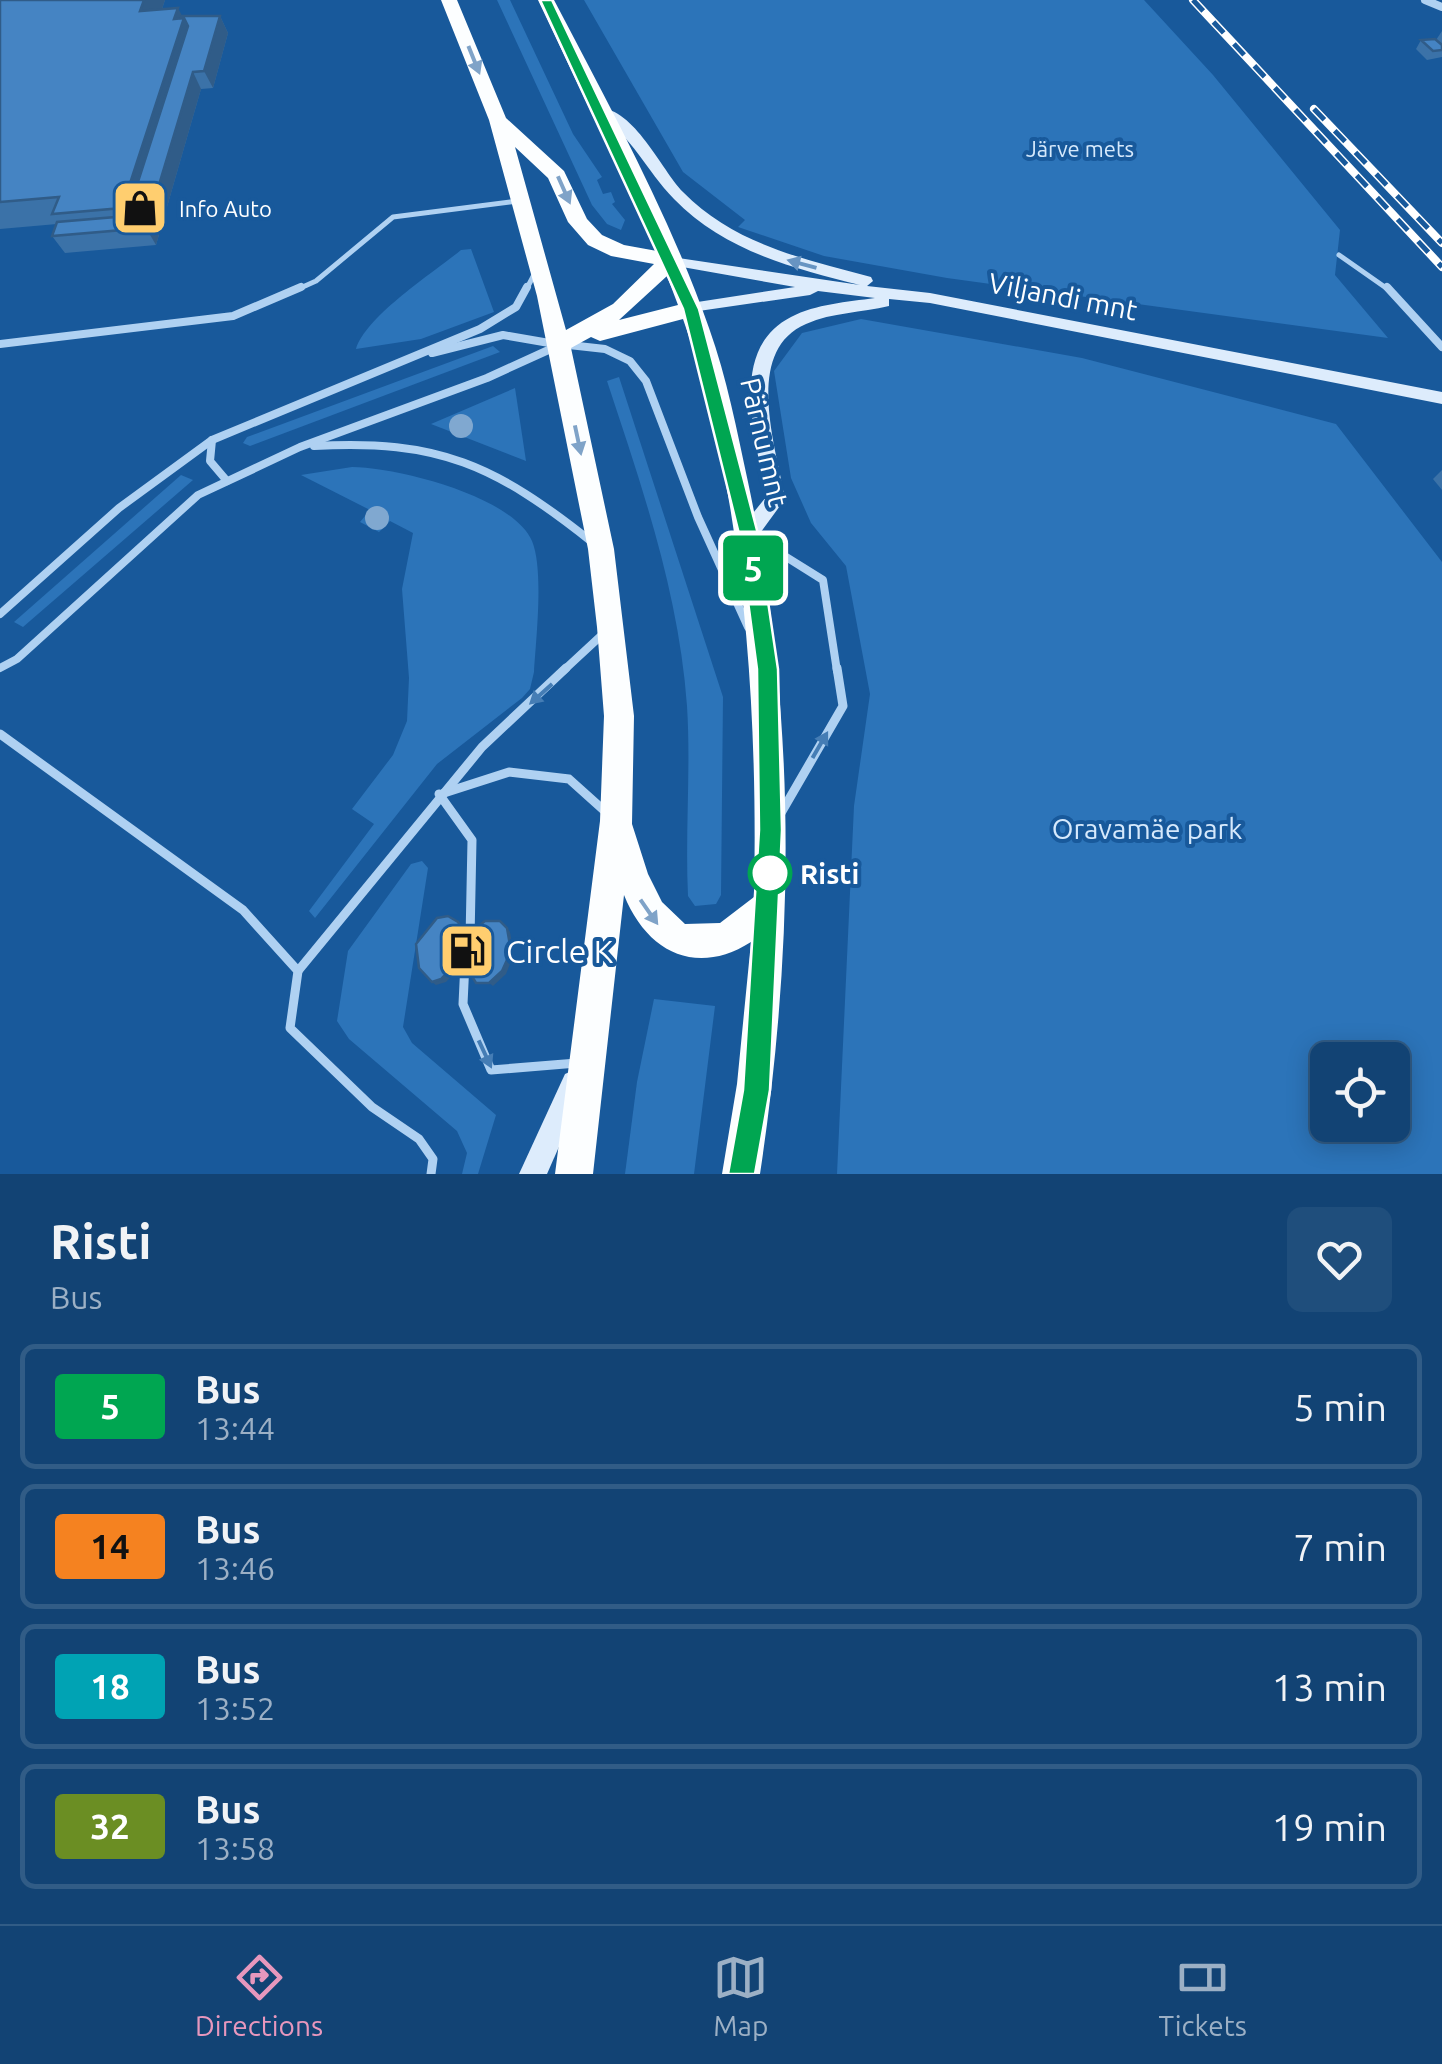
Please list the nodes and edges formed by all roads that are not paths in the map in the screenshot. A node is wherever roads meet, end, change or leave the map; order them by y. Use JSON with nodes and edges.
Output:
{"nodes":[{"id":1,"x":449,"y":0,"type":"edge"},
{"id":2,"x":546,"y":0,"type":"edge"},
{"id":3,"x":1425,"y":0,"type":"edge"},
{"id":4,"x":1442,"y":6,"type":"edge"},
{"id":5,"x":602,"y":111,"type":"junction"},
{"id":6,"x":498,"y":120,"type":"junction"},
{"id":7,"x":523,"y":200,"type":"junction"},
{"id":8,"x":1339,"y":255,"type":"dead end"},
{"id":9,"x":671,"y":260,"type":"junction"},
{"id":10,"x":540,"y":265,"type":"junction"},
{"id":11,"x":827,"y":287,"type":"junction"},
{"id":12,"x":930,"y":298,"type":"junction"},
{"id":13,"x":691,"y":309,"type":"junction"},
{"id":14,"x":0,"y":344,"type":"edge"},
{"id":15,"x":560,"y":344,"type":"junction"},
{"id":16,"x":1442,"y":348,"type":"edge"},
{"id":17,"x":408,"y":359,"type":"junction"},
{"id":18,"x":1442,"y":398,"type":"edge"},
{"id":19,"x":212,"y":440,"type":"junction"},
{"id":20,"x":300,"y":447,"type":"junction"},
{"id":21,"x":227,"y":481,"type":"junction"},
{"id":22,"x":748,"y":534,"type":"junction"},
{"id":23,"x":601,"y":549,"type":"junction"},
{"id":24,"x":0,"y":614,"type":"edge"},
{"id":25,"x":611,"y":627,"type":"junction"},
{"id":26,"x":0,"y":668,"type":"edge"},
{"id":27,"x":767,"y":669,"type":"junction"},
{"id":28,"x":0,"y":734,"type":"edge"},
{"id":29,"x":439,"y":794,"type":"junction"},
{"id":30,"x":616,"y":821,"type":"junction"},
{"id":31,"x":771,"y":830,"type":"junction"},
{"id":32,"x":768,"y":907,"type":"junction"},
{"id":33,"x":470,"y":940,"type":"edge"},
{"id":34,"x":465,"y":962,"type":"edge"},
{"id":35,"x":298,"y":971,"type":"junction"},
{"id":36,"x":584,"y":1063,"type":"junction"},
{"id":37,"x":431,"y":1174,"type":"edge"},
{"id":38,"x":533,"y":1174,"type":"edge"},
{"id":39,"x":574,"y":1174,"type":"edge"},
{"id":40,"x":742,"y":1174,"type":"edge"}],
"edges":[{"from":1,"to":6,"type":"highway","one_way":true},
{"from":2,"to":5,"type":"highway","name":"Pärnu mnt"},
{"from":3,"to":4,"type":"street"},
{"from":5,"to":9,"type":"highway","name":"Pärnu mnt"},
{"from":12,"to":5,"type":"main road","one_way":true},
{"from":6,"to":7,"type":"highway"},
{"from":6,"to":9,"type":"highway","one_way":true},
{"from":7,"to":10,"type":"highway"},
{"from":7,"to":14,"type":"lane"},
{"from":8,"to":16,"type":"lane"},
{"from":9,"to":11,"type":"main road","name":"Viljandi mnt"},
{"from":9,"to":13,"type":"highway","name":"Pärnu mnt"},
{"from":9,"to":15,"type":"highway"},
{"from":10,"to":15,"type":"highway"},
{"from":10,"to":17,"type":"lane"},
{"from":11,"to":12,"type":"main road","name":"Viljandi mnt"},
{"from":11,"to":13,"type":"main road"},
{"from":12,"to":18,"type":"main road","name":"Viljandi mnt"},
{"from":12,"to":22,"type":"main road"},
{"from":13,"to":15,"type":"highway"},
{"from":13,"to":22,"type":"highway","name":"Pärnu mnt"},
{"from":15,"to":17,"type":"lane"},
{"from":15,"to":20,"type":"lane"},
{"from":15,"to":23,"type":"highway","one_way":true},
{"from":15,"to":27,"type":"lane"},
{"from":17,"to":19,"type":"lane"},
{"from":19,"to":21,"type":"lane"},
{"from":19,"to":24,"type":"lane"},
{"from":20,"to":21,"type":"lane"},
{"from":20,"to":23,"type":"lane"},
{"from":21,"to":26,"type":"lane"},
{"from":22,"to":27,"type":"highway","name":"Pärnu mnt"},
{"from":31,"to":22,"type":"lane","one_way":true},
{"from":23,"to":25,"type":"highway"},
{"from":25,"to":29,"type":"lane","one_way":true},
{"from":25,"to":30,"type":"highway"},
{"from":27,"to":31,"type":"highway","name":"Pärnu mnt"},
{"from":28,"to":35,"type":"lane"},
{"from":29,"to":30,"type":"lane"},
{"from":29,"to":33,"type":"lane"},
{"from":29,"to":35,"type":"lane"},
{"from":30,"to":32,"type":"highway","one_way":true},
{"from":30,"to":36,"type":"highway"},
{"from":31,"to":32,"type":"highway","name":"Pärnu mnt"},
{"from":32,"to":40,"type":"highway","name":"Pärnu mnt"},
{"from":34,"to":36,"type":"lane","one_way":true},
{"from":35,"to":37,"type":"lane"},
{"from":36,"to":38,"type":"main road"},
{"from":36,"to":39,"type":"highway"}]}
